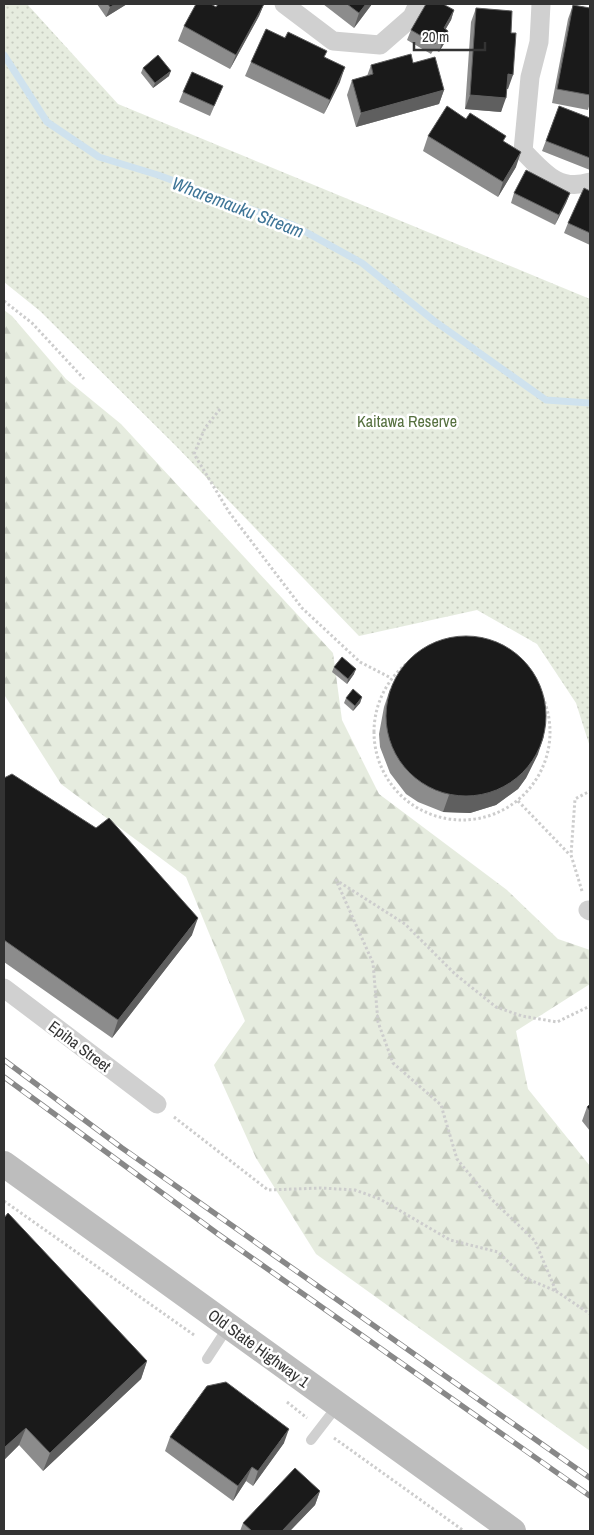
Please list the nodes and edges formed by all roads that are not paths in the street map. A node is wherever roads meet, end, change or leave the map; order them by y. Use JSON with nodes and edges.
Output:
{"nodes":[{"id":1,"x":284,"y":4,"type":"edge"},
{"id":2,"x":418,"y":4,"type":"edge"},
{"id":3,"x":540,"y":4,"type":"edge"},
{"id":4,"x":590,"y":182,"type":"edge"},
{"id":5,"x":4,"y":988,"type":"edge"},
{"id":6,"x":157,"y":1104,"type":"road end"},
{"id":7,"x":4,"y":1164,"type":"edge"},
{"id":8,"x":228,"y":1326,"type":"junction"},
{"id":9,"x":207,"y":1359,"type":"dead end"},
{"id":10,"x":338,"y":1405,"type":"junction"},
{"id":11,"x":311,"y":1440,"type":"dead end"},
{"id":12,"x":499,"y":1524,"type":"edge"}],
"edges":[{"from":1,"to":2,"type":"street"},
{"from":3,"to":4,"type":"street"},
{"from":5,"to":6,"type":"street","name":"Epiha Street"},
{"from":7,"to":8,"type":"main road","name":"Old State Highway 1"},
{"from":8,"to":9,"type":"lane"},
{"from":8,"to":10,"type":"main road","name":"Old State Highway 1"},
{"from":10,"to":11,"type":"lane"},
{"from":10,"to":12,"type":"main road","name":"Old State Highway 1"}]}
